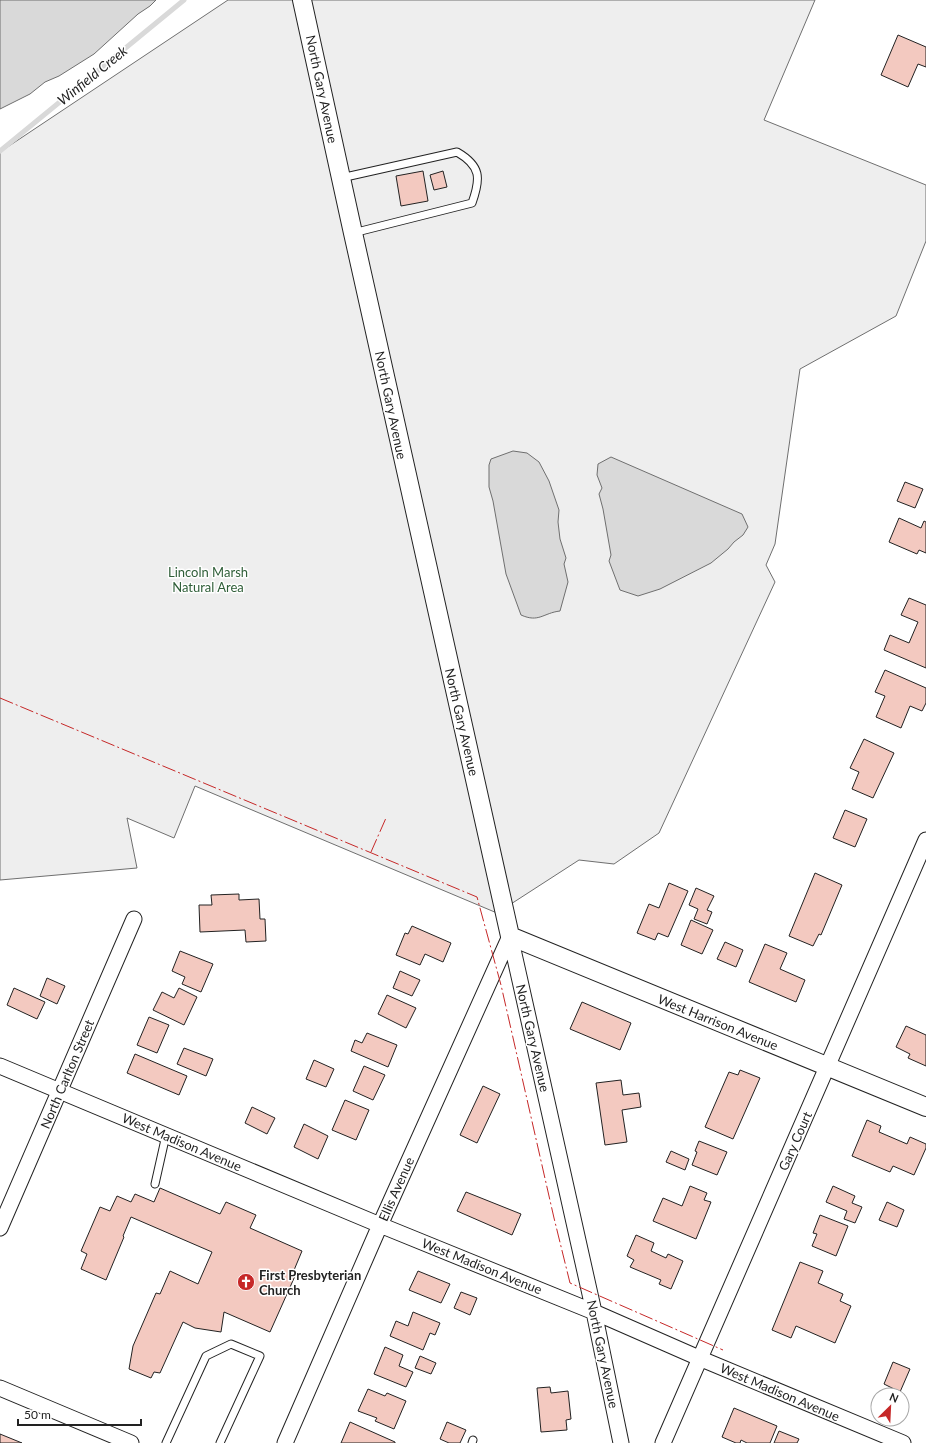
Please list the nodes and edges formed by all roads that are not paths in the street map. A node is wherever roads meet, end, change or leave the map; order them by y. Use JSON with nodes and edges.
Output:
{"nodes":[{"id":1,"x":302,"y":0,"type":"edge"},
{"id":2,"x":341,"y":178,"type":"junction"},
{"id":3,"x":353,"y":233,"type":"junction"},
{"id":4,"x":926,"y":840,"type":"edge"},
{"id":5,"x":134,"y":919,"type":"dead end"},
{"id":6,"x":510,"y":936,"type":"junction"},
{"id":7,"x":0,"y":1066,"type":"edge"},
{"id":8,"x":828,"y":1067,"type":"junction"},
{"id":9,"x":60,"y":1091,"type":"junction"},
{"id":10,"x":926,"y":1107,"type":"edge"},
{"id":11,"x":166,"y":1135,"type":"junction"},
{"id":12,"x":155,"y":1184,"type":"dead end"},
{"id":13,"x":380,"y":1225,"type":"junction"},
{"id":14,"x":0,"y":1228,"type":"edge"},
{"id":15,"x":594,"y":1312,"type":"junction"},
{"id":16,"x":699,"y":1358,"type":"junction"},
{"id":17,"x":0,"y":1388,"type":"edge"},
{"id":18,"x":131,"y":1443,"type":"edge"},
{"id":19,"x":166,"y":1443,"type":"edge"},
{"id":20,"x":220,"y":1443,"type":"edge"},
{"id":21,"x":285,"y":1443,"type":"edge"},
{"id":22,"x":621,"y":1443,"type":"edge"},
{"id":23,"x":663,"y":1443,"type":"edge"},
{"id":24,"x":903,"y":1443,"type":"edge"}],
"edges":[{"from":1,"to":2,"type":"street","name":"North Gary Avenue"},
{"from":2,"to":3,"type":"street","name":"North Gary Avenue"},
{"from":2,"to":3,"type":"lane"},
{"from":3,"to":6,"type":"street","name":"North Gary Avenue"},
{"from":4,"to":8,"type":"street","name":"Gary Court"},
{"from":5,"to":9,"type":"street","name":"North Carlton Street"},
{"from":6,"to":8,"type":"street","name":"West Harrison Avenue"},
{"from":6,"to":13,"type":"street","name":"Ellis Avenue"},
{"from":6,"to":15,"type":"street","name":"North Gary Avenue"},
{"from":7,"to":9,"type":"street","name":"West Madison Avenue"},
{"from":8,"to":10,"type":"street","name":"West Harrison Avenue"},
{"from":8,"to":16,"type":"street","name":"Gary Court"},
{"from":9,"to":11,"type":"street","name":"West Madison Avenue"},
{"from":9,"to":14,"type":"street","name":"North Carlton Street"},
{"from":11,"to":12,"type":"lane"},
{"from":11,"to":13,"type":"street","name":"West Madison Avenue"},
{"from":13,"to":15,"type":"street","name":"West Madison Avenue"},
{"from":13,"to":21,"type":"street","name":"Ellis Avenue"},
{"from":15,"to":16,"type":"street","name":"West Madison Avenue"},
{"from":15,"to":22,"type":"street","name":"North Gary Avenue"},
{"from":16,"to":23,"type":"street","name":"Gary Court"},
{"from":16,"to":24,"type":"street","name":"West Madison Avenue"},
{"from":17,"to":18,"type":"street"},
{"from":19,"to":20,"type":"lane"}]}
